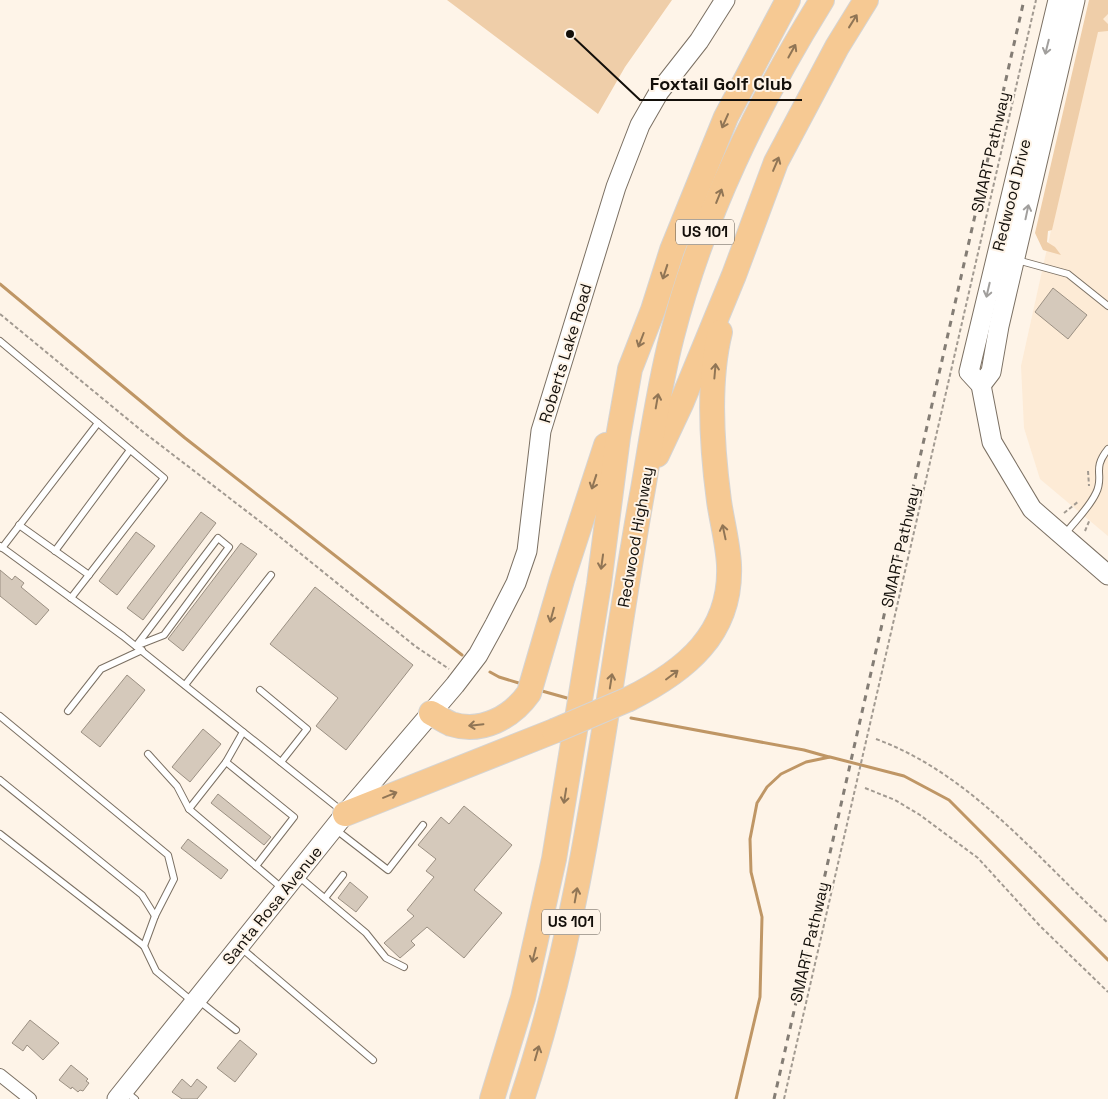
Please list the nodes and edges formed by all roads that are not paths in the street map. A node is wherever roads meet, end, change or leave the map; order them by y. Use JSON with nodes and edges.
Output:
{"nodes":[{"id":1,"x":725,"y":0,"type":"edge"},
{"id":2,"x":788,"y":0,"type":"edge"},
{"id":3,"x":822,"y":0,"type":"edge"},
{"id":4,"x":866,"y":0,"type":"edge"},
{"id":5,"x":1058,"y":0,"type":"edge"},
{"id":6,"x":1075,"y":0,"type":"edge"},
{"id":7,"x":997,"y":255,"type":"junction"},
{"id":8,"x":1016,"y":260,"type":"junction"},
{"id":9,"x":734,"y":275,"type":"junction"},
{"id":10,"x":1108,"y":306,"type":"edge"},
{"id":11,"x":1,"y":343,"type":"edge"},
{"id":12,"x":630,"y":369,"type":"junction"},
{"id":13,"x":981,"y":385,"type":"junction"},
{"id":14,"x":98,"y":423,"type":"junction"},
{"id":15,"x":1108,"y":449,"type":"edge"},
{"id":16,"x":130,"y":450,"type":"junction"},
{"id":17,"x":644,"y":484,"type":"junction"},
{"id":18,"x":20,"y":524,"type":"junction"},
{"id":19,"x":1064,"y":536,"type":"junction"},
{"id":20,"x":1,"y":547,"type":"edge"},
{"id":21,"x":55,"y":550,"type":"junction"},
{"id":22,"x":271,"y":574,"type":"dead end"},
{"id":23,"x":1108,"y":574,"type":"edge"},
{"id":24,"x":89,"y":575,"type":"junction"},
{"id":25,"x":71,"y":598,"type":"junction"},
{"id":26,"x":139,"y":648,"type":"junction"},
{"id":27,"x":185,"y":685,"type":"junction"},
{"id":28,"x":260,"y":690,"type":"dead end"},
{"id":29,"x":68,"y":711,"type":"dead end"},
{"id":30,"x":431,"y":713,"type":"junction"},
{"id":31,"x":0,"y":716,"type":"edge"},
{"id":32,"x":243,"y":732,"type":"junction"},
{"id":33,"x":148,"y":754,"type":"dead end"},
{"id":34,"x":226,"y":762,"type":"junction"},
{"id":35,"x":281,"y":762,"type":"junction"},
{"id":36,"x":0,"y":780,"type":"edge"},
{"id":37,"x":189,"y":809,"type":"junction"},
{"id":38,"x":340,"y":821,"type":"junction"},
{"id":39,"x":423,"y":825,"type":"dead end"},
{"id":40,"x":0,"y":834,"type":"edge"},
{"id":41,"x":256,"y":866,"type":"junction"},
{"id":42,"x":296,"y":874,"type":"junction"},
{"id":43,"x":343,"y":875,"type":"dead end"},
{"id":44,"x":284,"y":890,"type":"junction"},
{"id":45,"x":324,"y":898,"type":"junction"},
{"id":46,"x":155,"y":916,"type":"junction"},
{"id":47,"x":144,"y":946,"type":"junction"},
{"id":48,"x":239,"y":946,"type":"junction"},
{"id":49,"x":404,"y":967,"type":"dead end"},
{"id":50,"x":195,"y":1001,"type":"junction"},
{"id":51,"x":236,"y":1030,"type":"dead end"},
{"id":52,"x":373,"y":1060,"type":"dead end"},
{"id":53,"x":0,"y":1075,"type":"edge"},
{"id":54,"x":125,"y":1096,"type":"edge"},
{"id":55,"x":30,"y":1099,"type":"edge"},
{"id":56,"x":492,"y":1099,"type":"edge"},
{"id":57,"x":522,"y":1099,"type":"edge"}],
"edges":[{"from":1,"to":30,"type":"street","name":"Roberts Lake Road"},
{"from":2,"to":12,"type":"highway","name":"Redwood Highway","number":"US 101","one_way":true},
{"from":17,"to":3,"type":"highway","name":"Redwood Highway","number":"US 101","one_way":true},
{"from":9,"to":4,"type":"highway","one_way":true},
{"from":5,"to":7,"type":"street","name":"Redwood Drive","one_way":true},
{"from":8,"to":6,"type":"street","name":"Redwood Drive","one_way":true},
{"from":7,"to":8,"type":"lane"},
{"from":7,"to":13,"type":"street","name":"Redwood Drive","one_way":true},
{"from":8,"to":10,"type":"lane"},
{"from":8,"to":13,"type":"street","name":"Redwood Drive"},
{"from":9,"to":17,"type":"highway"},
{"from":38,"to":9,"type":"highway","one_way":true,"bridge":true},
{"from":11,"to":14,"type":"lane"},
{"from":12,"to":30,"type":"highway","one_way":true},
{"from":12,"to":56,"type":"highway","name":"Redwood Highway","number":"US 101","one_way":true},
{"from":13,"to":19,"type":"street","name":"Redwood Drive"},
{"from":14,"to":16,"type":"lane"},
{"from":14,"to":18,"type":"lane"},
{"from":15,"to":19,"type":"lane"},
{"from":16,"to":21,"type":"lane"},
{"from":16,"to":24,"type":"lane"},
{"from":57,"to":17,"type":"highway","name":"Redwood Highway","number":"US 101","one_way":true},
{"from":18,"to":20,"type":"lane"},
{"from":18,"to":21,"type":"lane"},
{"from":19,"to":23,"type":"street","name":"Redwood Drive"},
{"from":20,"to":25,"type":"lane"},
{"from":21,"to":24,"type":"lane"},
{"from":22,"to":27,"type":"lane"},
{"from":24,"to":25,"type":"lane"},
{"from":25,"to":26,"type":"lane"},
{"from":26,"to":26,"type":"lane"},
{"from":26,"to":27,"type":"lane"},
{"from":26,"to":29,"type":"lane"},
{"from":27,"to":32,"type":"lane"},
{"from":28,"to":35,"type":"lane"},
{"from":30,"to":38,"type":"street","name":"Santa Rosa Avenue"},
{"from":31,"to":46,"type":"lane"},
{"from":32,"to":34,"type":"lane"},
{"from":32,"to":35,"type":"lane"},
{"from":33,"to":37,"type":"lane"},
{"from":34,"to":37,"type":"lane"},
{"from":34,"to":41,"type":"lane"},
{"from":35,"to":38,"type":"lane"},
{"from":36,"to":46,"type":"lane"},
{"from":37,"to":41,"type":"lane"},
{"from":38,"to":39,"type":"lane"},
{"from":38,"to":42,"type":"street","name":"Santa Rosa Avenue"},
{"from":40,"to":47,"type":"lane"},
{"from":41,"to":44,"type":"lane"},
{"from":42,"to":44,"type":"street","name":"Santa Rosa Avenue"},
{"from":42,"to":45,"type":"lane"},
{"from":43,"to":45,"type":"lane"},
{"from":44,"to":48,"type":"street","name":"Santa Rosa Avenue"},
{"from":45,"to":49,"type":"lane"},
{"from":46,"to":47,"type":"lane"},
{"from":47,"to":50,"type":"lane"},
{"from":48,"to":50,"type":"street","name":"Santa Rosa Avenue"},
{"from":48,"to":52,"type":"lane"},
{"from":50,"to":51,"type":"lane"},
{"from":50,"to":54,"type":"street","name":"Santa Rosa Avenue"},
{"from":53,"to":55,"type":"street"}]}
